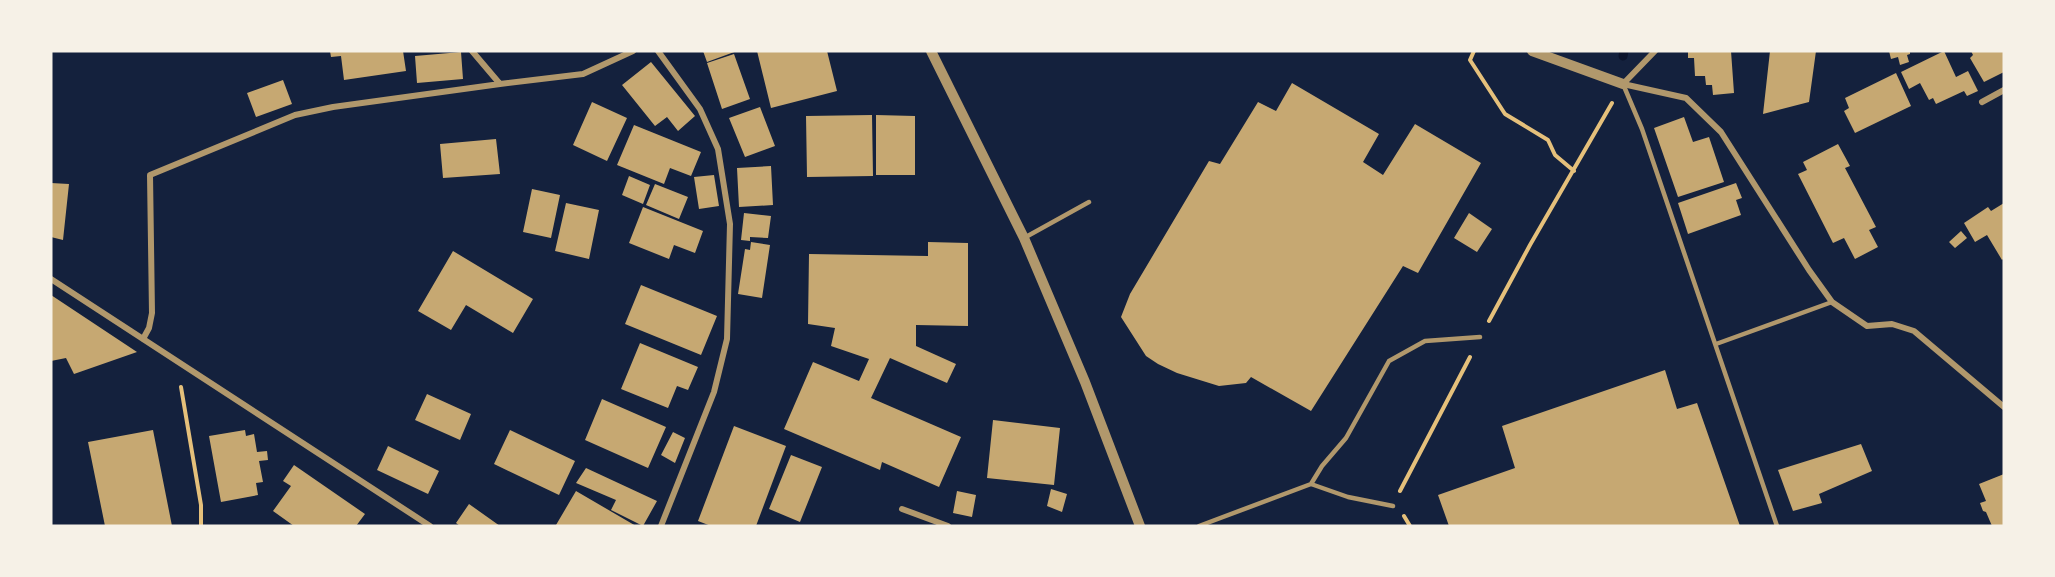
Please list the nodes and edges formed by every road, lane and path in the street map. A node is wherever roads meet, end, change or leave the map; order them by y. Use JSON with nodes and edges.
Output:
{"nodes":[{"id":1,"x":472,"y":51,"type":"edge"},
{"id":2,"x":633,"y":51,"type":"edge"},
{"id":3,"x":658,"y":51,"type":"edge"},
{"id":4,"x":931,"y":51,"type":"edge"},
{"id":5,"x":1474,"y":51,"type":"edge"},
{"id":6,"x":1532,"y":51,"type":"edge"},
{"id":7,"x":1655,"y":51,"type":"edge"},
{"id":8,"x":500,"y":84,"type":"junction"},
{"id":9,"x":1623,"y":84,"type":"junction"},
{"id":10,"x":2004,"y":90,"type":"edge"},
{"id":11,"x":1982,"y":102,"type":"dead end"},
{"id":12,"x":1574,"y":171,"type":"junction"},
{"id":13,"x":1089,"y":202,"type":"dead end"},
{"id":14,"x":1024,"y":238,"type":"junction"},
{"id":15,"x":51,"y":279,"type":"edge"},
{"id":16,"x":1832,"y":302,"type":"junction"},
{"id":17,"x":1480,"y":337,"type":"junction"},
{"id":18,"x":143,"y":339,"type":"junction"},
{"id":19,"x":1716,"y":344,"type":"junction"},
{"id":20,"x":177,"y":362,"type":"junction"},
{"id":21,"x":2004,"y":407,"type":"edge"},
{"id":22,"x":1311,"y":484,"type":"junction"},
{"id":23,"x":1393,"y":506,"type":"joint"},
{"id":24,"x":902,"y":509,"type":"dead end"},
{"id":25,"x":201,"y":526,"type":"edge"},
{"id":26,"x":430,"y":526,"type":"edge"},
{"id":27,"x":661,"y":526,"type":"edge"},
{"id":28,"x":948,"y":526,"type":"edge"},
{"id":29,"x":1140,"y":526,"type":"edge"},
{"id":30,"x":1199,"y":526,"type":"edge"},
{"id":31,"x":1777,"y":526,"type":"edge"}],
"edges":[{"from":1,"to":8,"type":"street"},
{"from":2,"to":8,"type":"street"},
{"from":3,"to":27,"type":"street"},
{"from":4,"to":14,"type":"street"},
{"from":5,"to":12,"type":"path"},
{"from":6,"to":9,"type":"street"},
{"from":7,"to":9,"type":"street"},
{"from":8,"to":18,"type":"street"},
{"from":9,"to":12,"type":"path"},
{"from":9,"to":16,"type":"street"},
{"from":9,"to":19,"type":"lane"},
{"from":10,"to":11,"type":"street"},
{"from":12,"to":17,"type":"path"},
{"from":13,"to":14,"type":"lane"},
{"from":14,"to":29,"type":"street"},
{"from":15,"to":18,"type":"street"},
{"from":16,"to":19,"type":"lane"},
{"from":16,"to":21,"type":"street"},
{"from":17,"to":22,"type":"lane"},
{"from":17,"to":23,"type":"path"},
{"from":18,"to":20,"type":"street"},
{"from":19,"to":31,"type":"lane"},
{"from":20,"to":25,"type":"path"},
{"from":20,"to":26,"type":"street"},
{"from":22,"to":23,"type":"lane"},
{"from":22,"to":30,"type":"lane"},
{"from":24,"to":28,"type":"street"}]}
